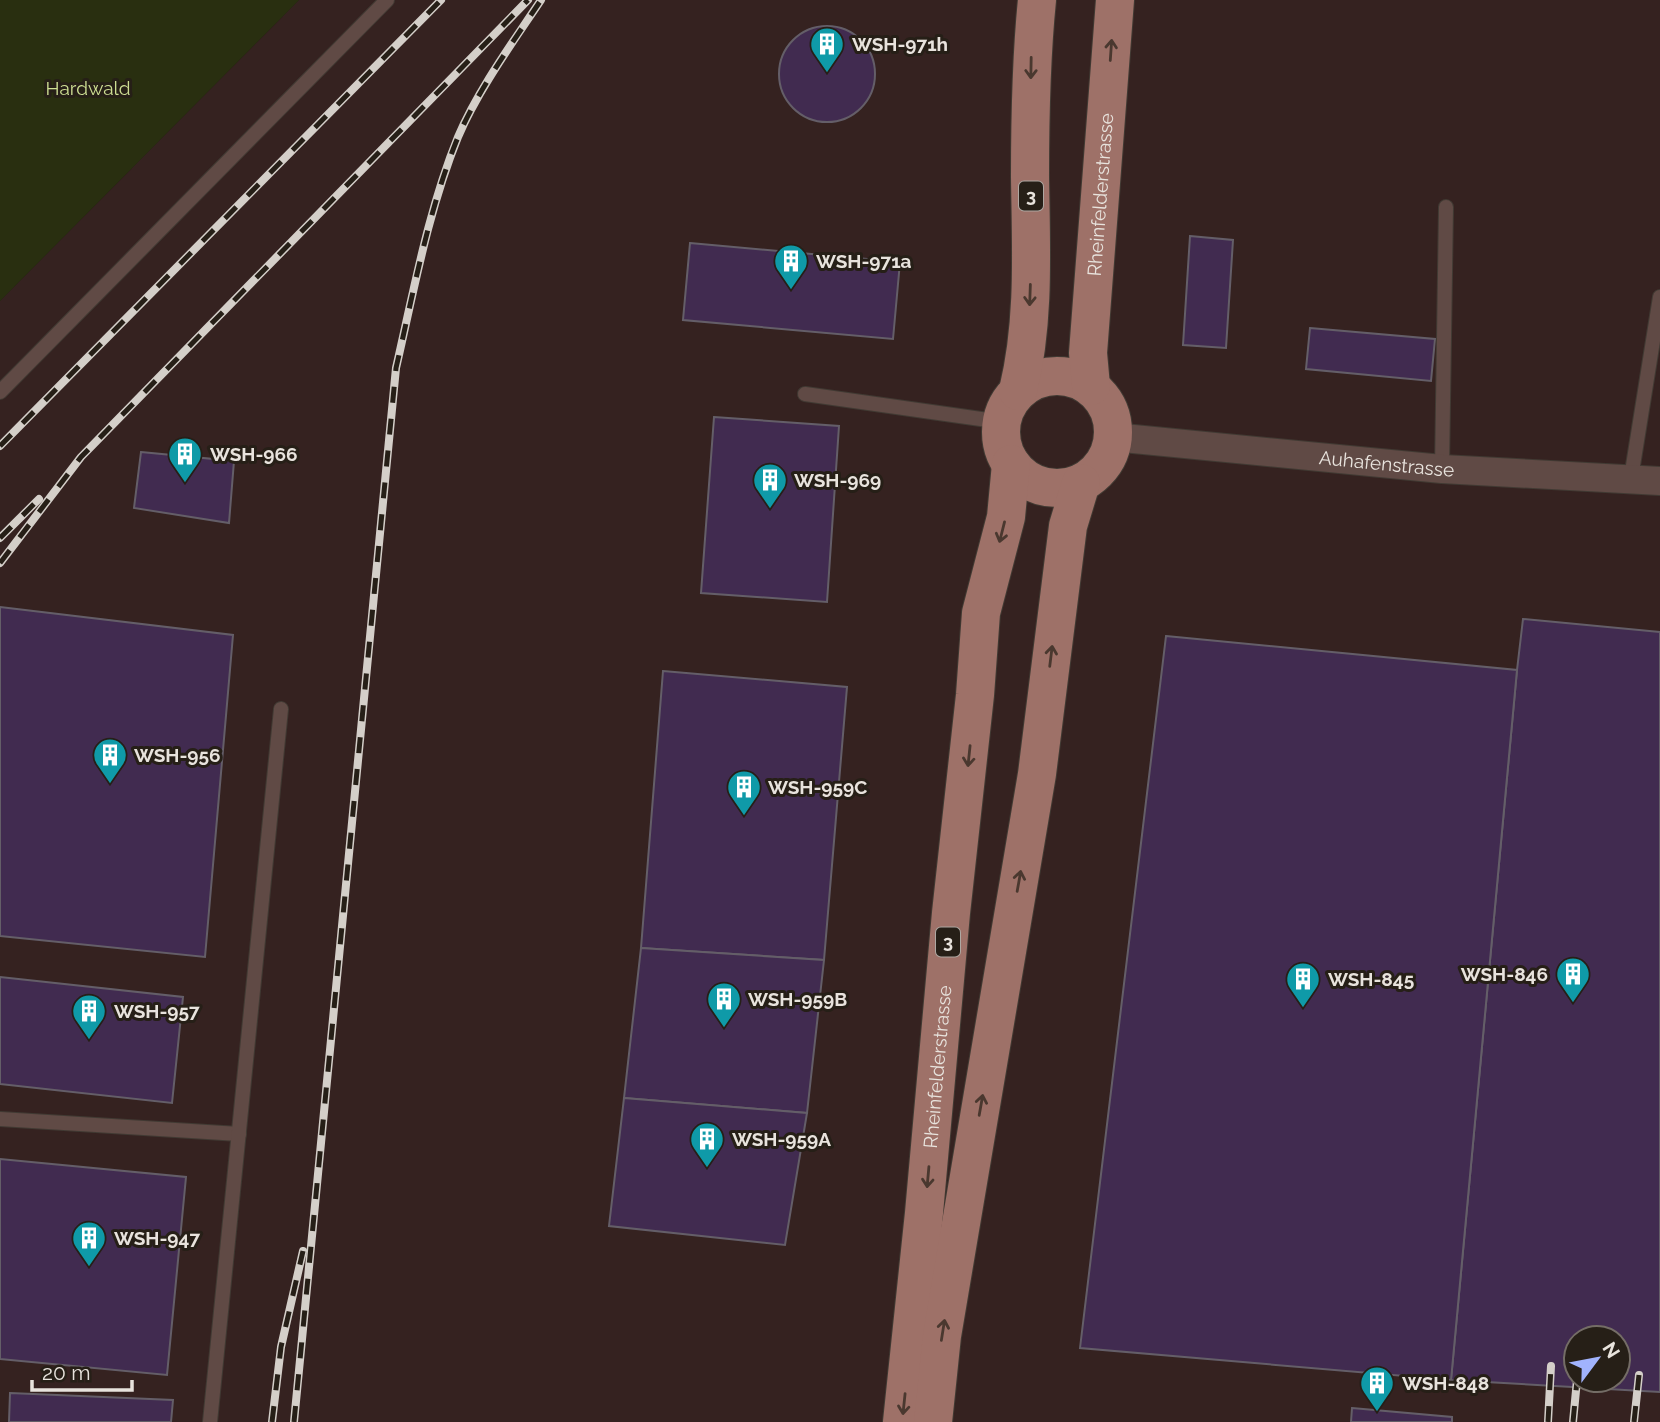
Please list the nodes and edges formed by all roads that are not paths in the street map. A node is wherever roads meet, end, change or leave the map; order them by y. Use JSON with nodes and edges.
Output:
{"nodes":[{"id":1,"x":387,"y":0,"type":"edge"},
{"id":2,"x":1037,"y":0,"type":"edge"},
{"id":3,"x":1115,"y":0,"type":"edge"},
{"id":4,"x":1446,"y":207,"type":"dead end"},
{"id":5,"x":1660,"y":298,"type":"edge"},
{"id":6,"x":1091,"y":386,"type":"junction"},
{"id":7,"x":0,"y":393,"type":"edge"},
{"id":8,"x":805,"y":394,"type":"dead end"},
{"id":9,"x":1010,"y":406,"type":"junction"},
{"id":10,"x":1113,"y":437,"type":"junction"},
{"id":11,"x":1011,"y":464,"type":"junction"},
{"id":12,"x":1442,"y":469,"type":"junction"},
{"id":13,"x":1631,"y":478,"type":"junction"},
{"id":14,"x":1660,"y":481,"type":"edge"},
{"id":15,"x":1081,"y":483,"type":"junction"},
{"id":16,"x":281,"y":709,"type":"dead end"},
{"id":17,"x":0,"y":1119,"type":"edge"},
{"id":18,"x":239,"y":1134,"type":"junction"},
{"id":19,"x":210,"y":1422,"type":"edge"},
{"id":20,"x":902,"y":1422,"type":"edge"},
{"id":21,"x":933,"y":1422,"type":"edge"}],
"edges":[{"from":1,"to":7,"type":"lane"},
{"from":2,"to":9,"type":"main road","number":"3","one_way":true},
{"from":6,"to":3,"type":"main road","name":"Rheinfelderstrasse","one_way":true},
{"from":4,"to":12,"type":"lane"},
{"from":5,"to":13,"type":"lane"},
{"from":6,"to":9,"type":"main road"},
{"from":6,"to":10,"type":"main road"},
{"from":8,"to":9,"type":"lane"},
{"from":9,"to":11,"type":"main road"},
{"from":10,"to":12,"type":"street","name":"Auhafenstrasse"},
{"from":10,"to":15,"type":"main road"},
{"from":11,"to":15,"type":"main road"},
{"from":11,"to":20,"type":"main road","name":"Rheinfelderstrasse","number":"3","one_way":true},
{"from":12,"to":13,"type":"street","name":"Auhafenstrasse"},
{"from":13,"to":14,"type":"street","name":"Auhafenstrasse"},
{"from":21,"to":15,"type":"main road","one_way":true},
{"from":16,"to":18,"type":"lane"},
{"from":17,"to":18,"type":"lane"},
{"from":18,"to":19,"type":"lane"}]}
